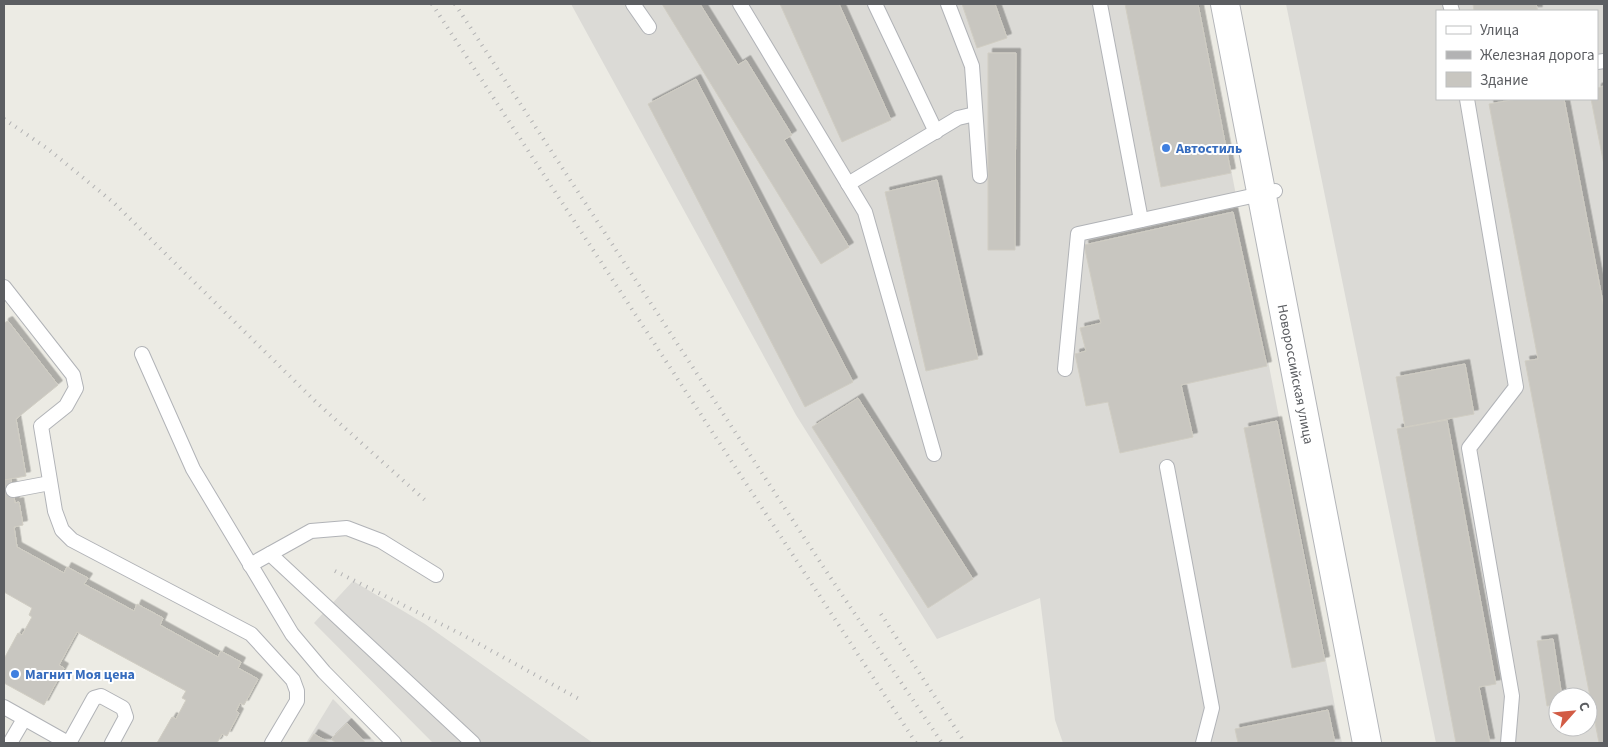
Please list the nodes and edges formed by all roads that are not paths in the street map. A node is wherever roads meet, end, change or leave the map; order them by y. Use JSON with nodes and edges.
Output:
{"nodes":[{"id":1,"x":633,"y":4,"type":"edge"},
{"id":2,"x":740,"y":4,"type":"edge"},
{"id":3,"x":875,"y":4,"type":"edge"},
{"id":4,"x":948,"y":4,"type":"edge"},
{"id":5,"x":1100,"y":4,"type":"edge"},
{"id":6,"x":1225,"y":4,"type":"edge"},
{"id":7,"x":1239,"y":4,"type":"edge"},
{"id":8,"x":649,"y":26,"type":"dead end"},
{"id":9,"x":1468,"y":100,"type":"edge"},
{"id":10,"x":975,"y":114,"type":"junction"},
{"id":11,"x":936,"y":132,"type":"junction"},
{"id":12,"x":980,"y":176,"type":"dead end"},
{"id":13,"x":848,"y":184,"type":"junction"},
{"id":14,"x":1268,"y":193,"type":"junction"},
{"id":15,"x":1141,"y":220,"type":"junction"},
{"id":16,"x":4,"y":287,"type":"edge"},
{"id":17,"x":142,"y":354,"type":"dead end"},
{"id":18,"x":1065,"y":369,"type":"dead end"},
{"id":19,"x":934,"y":454,"type":"dead end"},
{"id":20,"x":1167,"y":467,"type":"dead end"},
{"id":21,"x":50,"y":484,"type":"junction"},
{"id":22,"x":13,"y":490,"type":"dead end"},
{"id":23,"x":270,"y":554,"type":"junction"},
{"id":24,"x":250,"y":565,"type":"junction"},
{"id":25,"x":436,"y":576,"type":"dead end"},
{"id":26,"x":1362,"y":678,"type":"junction"},
{"id":27,"x":4,"y":707,"type":"edge"},
{"id":28,"x":24,"y":718,"type":"junction"},
{"id":29,"x":10,"y":743,"type":"edge"},
{"id":30,"x":68,"y":743,"type":"edge"},
{"id":31,"x":112,"y":743,"type":"edge"},
{"id":32,"x":272,"y":743,"type":"edge"},
{"id":33,"x":394,"y":743,"type":"edge"},
{"id":34,"x":473,"y":743,"type":"edge"},
{"id":35,"x":1203,"y":743,"type":"edge"},
{"id":36,"x":1367,"y":743,"type":"edge"},
{"id":37,"x":1381,"y":743,"type":"edge"},
{"id":38,"x":1508,"y":743,"type":"edge"}],
"edges":[{"from":1,"to":8,"type":"lane"},
{"from":2,"to":13,"type":"lane"},
{"from":3,"to":11,"type":"lane"},
{"from":4,"to":10,"type":"lane"},
{"from":5,"to":15,"type":"lane"},
{"from":6,"to":14,"type":"main road","name":"Новороссийская улица"},
{"from":7,"to":14,"type":"main road","name":"Новороссийская улица"},
{"from":9,"to":38,"type":"lane"},
{"from":10,"to":11,"type":"lane"},
{"from":10,"to":12,"type":"lane"},
{"from":11,"to":13,"type":"lane"},
{"from":13,"to":19,"type":"lane"},
{"from":14,"to":15,"type":"lane"},
{"from":14,"to":26,"type":"main road","name":"Новороссийская улица"},
{"from":15,"to":18,"type":"lane"},
{"from":16,"to":21,"type":"lane"},
{"from":17,"to":24,"type":"lane"},
{"from":20,"to":35,"type":"lane"},
{"from":21,"to":22,"type":"lane"},
{"from":21,"to":32,"type":"lane"},
{"from":23,"to":24,"type":"lane"},
{"from":23,"to":25,"type":"lane"},
{"from":23,"to":34,"type":"lane"},
{"from":24,"to":33,"type":"lane"},
{"from":26,"to":36,"type":"main road","name":"Новороссийская улица"},
{"from":26,"to":37,"type":"main road","name":"Новороссийская улица"},
{"from":27,"to":28,"type":"lane"},
{"from":28,"to":29,"type":"lane"},
{"from":28,"to":30,"type":"lane"},
{"from":30,"to":31,"type":"lane"}]}
